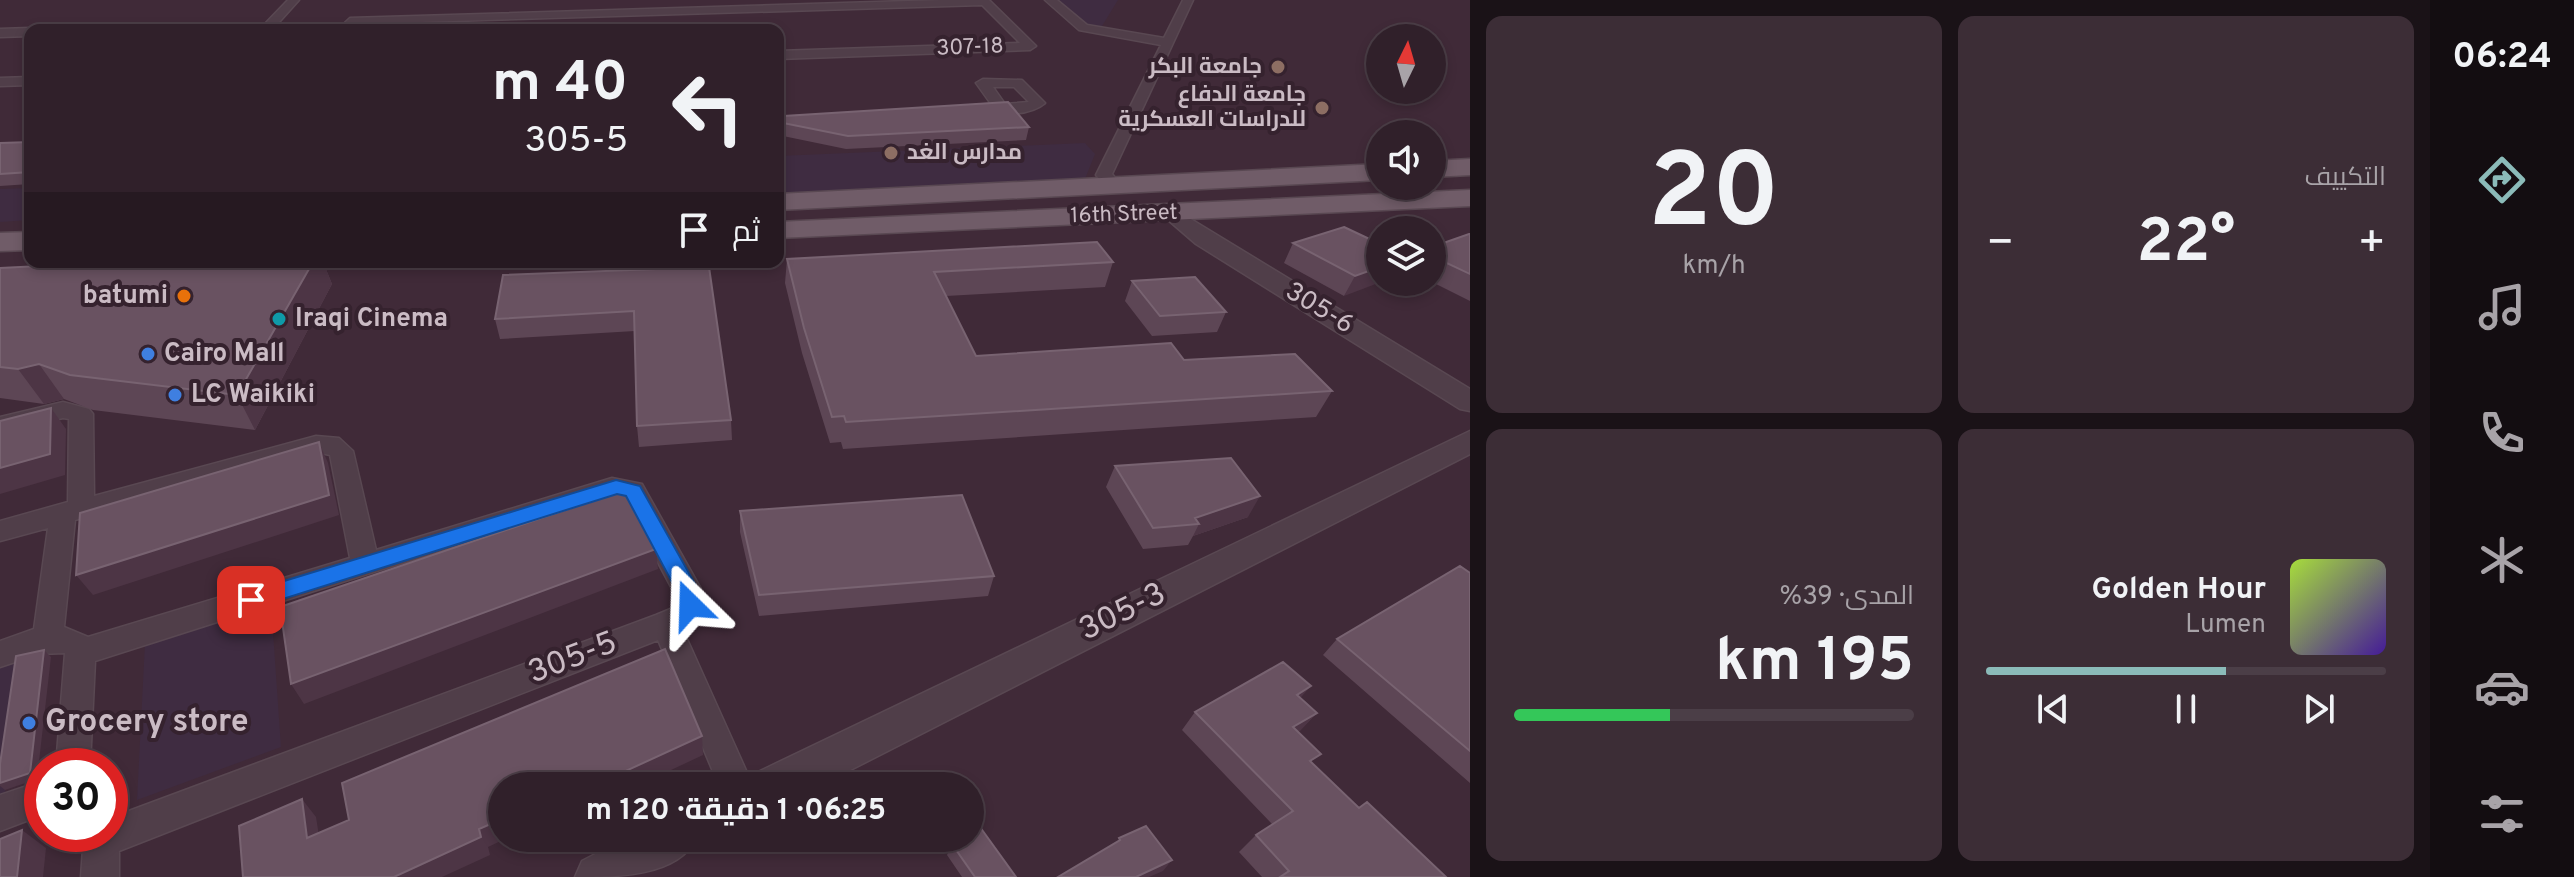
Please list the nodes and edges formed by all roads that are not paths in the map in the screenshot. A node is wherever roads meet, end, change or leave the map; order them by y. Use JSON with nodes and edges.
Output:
{"nodes":[{"id":1,"x":294,"y":0,"type":"edge"},
{"id":2,"x":1004,"y":0,"type":"edge"},
{"id":3,"x":1050,"y":0,"type":"edge"},
{"id":4,"x":1188,"y":0,"type":"edge"},
{"id":5,"x":985,"y":2,"type":"edge"},
{"id":6,"x":846,"y":3,"type":"edge"},
{"id":7,"x":707,"y":10,"type":"edge"},
{"id":8,"x":271,"y":24,"type":"edge"},
{"id":9,"x":348,"y":24,"type":"edge"},
{"id":10,"x":24,"y":32,"type":"edge"},
{"id":11,"x":0,"y":33,"type":"edge"},
{"id":12,"x":1167,"y":42,"type":"junction"},
{"id":13,"x":784,"y":55,"type":"edge"},
{"id":14,"x":24,"y":81,"type":"edge"},
{"id":15,"x":0,"y":82,"type":"edge"},
{"id":16,"x":1001,"y":108,"type":"edge"},
{"id":17,"x":969,"y":109,"type":"edge"},
{"id":18,"x":1470,"y":167,"type":"edge"},
{"id":19,"x":1446,"y":168,"type":"edge"},
{"id":20,"x":1366,"y":173,"type":"edge"},
{"id":21,"x":1113,"y":185,"type":"junction"},
{"id":22,"x":989,"y":191,"type":"junction"},
{"id":23,"x":1470,"y":198,"type":"edge"},
{"id":24,"x":784,"y":202,"type":"edge"},
{"id":25,"x":1171,"y":213,"type":"junction"},
{"id":26,"x":1009,"y":220,"type":"junction"},
{"id":27,"x":784,"y":230,"type":"edge"},
{"id":28,"x":0,"y":242,"type":"edge"},
{"id":29,"x":24,"y":251,"type":"edge"},
{"id":30,"x":24,"y":258,"type":"edge"},
{"id":31,"x":0,"y":270,"type":"edge"},
{"id":32,"x":1470,"y":402,"type":"edge"},
{"id":33,"x":0,"y":425,"type":"edge"},
{"id":34,"x":1470,"y":441,"type":"edge"},
{"id":35,"x":72,"y":511,"type":"junction"},
{"id":36,"x":0,"y":531,"type":"edge"},
{"id":37,"x":365,"y":564,"type":"junction"},
{"id":38,"x":666,"y":624,"type":"junction"},
{"id":39,"x":66,"y":644,"type":"junction"},
{"id":40,"x":0,"y":654,"type":"edge"},
{"id":41,"x":72,"y":748,"type":"edge"},
{"id":42,"x":730,"y":772,"type":"edge"},
{"id":43,"x":803,"y":772,"type":"edge"},
{"id":44,"x":24,"y":804,"type":"edge"},
{"id":45,"x":0,"y":813,"type":"edge"},
{"id":46,"x":128,"y":826,"type":"edge"},
{"id":47,"x":101,"y":852,"type":"edge"},
{"id":48,"x":647,"y":852,"type":"edge"},
{"id":49,"x":100,"y":877,"type":"edge"},
{"id":50,"x":598,"y":877,"type":"edge"}],
"edges":[{"from":1,"to":8,"type":"street"},
{"from":2,"to":5,"type":"street"},
{"from":3,"to":12,"type":"street"},
{"from":4,"to":12,"type":"street"},
{"from":5,"to":6,"type":"street","name":"307-18"},
{"from":5,"to":13,"type":"street","name":"307-18"},
{"from":6,"to":7,"type":"street","name":"307-18"},
{"from":7,"to":9,"type":"street","name":"307-18"},
{"from":10,"to":11,"type":"street"},
{"from":12,"to":21,"type":"street"},
{"from":14,"to":15,"type":"street"},
{"from":16,"to":17,"type":"street"},
{"from":18,"to":19,"type":"main road"},
{"from":20,"to":21,"type":"main road","name":"16th Street"},
{"from":21,"to":22,"type":"main road","name":"16th Street"},
{"from":22,"to":24,"type":"main road","name":"16th Street"},
{"from":22,"to":26,"type":"main road"},
{"from":23,"to":25,"type":"main road","name":"16th Street"},
{"from":25,"to":26,"type":"main road","name":"16th Street"},
{"from":25,"to":32,"type":"street","name":"305-6"},
{"from":26,"to":27,"type":"main road","name":"16th Street"},
{"from":28,"to":29,"type":"main road"},
{"from":30,"to":31,"type":"main road"},
{"from":33,"to":35,"type":"street"},
{"from":34,"to":43,"type":"street","name":"305-3"},
{"from":35,"to":36,"type":"street"},
{"from":35,"to":37,"type":"street"},
{"from":35,"to":39,"type":"street"},
{"from":37,"to":38,"type":"street","name":"305-5"},
{"from":37,"to":39,"type":"street","name":"305-5"},
{"from":38,"to":42,"type":"street"},
{"from":38,"to":46,"type":"street","name":"305-5"},
{"from":39,"to":40,"type":"street","name":"305-5"},
{"from":39,"to":41,"type":"street"},
{"from":44,"to":45,"type":"street"},
{"from":47,"to":49,"type":"street"},
{"from":48,"to":50,"type":"street"}]}
